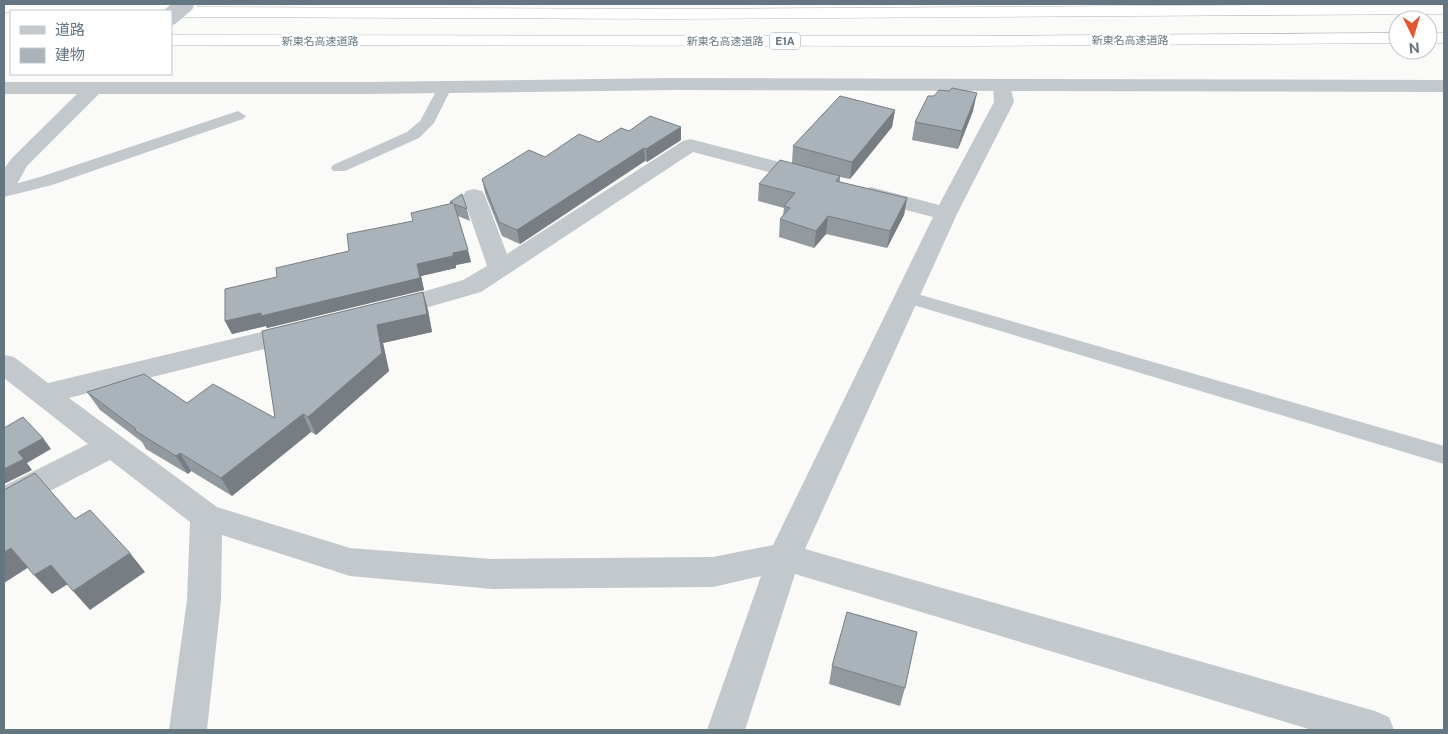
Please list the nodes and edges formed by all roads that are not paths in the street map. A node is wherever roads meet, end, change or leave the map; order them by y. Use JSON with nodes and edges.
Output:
{"nodes":[{"id":1,"x":185,"y":4,"type":"edge"},
{"id":2,"x":380,"y":4,"type":"edge"},
{"id":3,"x":4,"y":8,"type":"edge"},
{"id":4,"x":1444,"y":8,"type":"edge"},
{"id":5,"x":87,"y":10,"type":"edge"},
{"id":6,"x":172,"y":12,"type":"edge"},
{"id":7,"x":172,"y":15,"type":"edge"},
{"id":8,"x":1388,"y":38,"type":"edge"},
{"id":9,"x":172,"y":40,"type":"edge"},
{"id":10,"x":109,"y":75,"type":"edge"},
{"id":11,"x":1002,"y":85,"type":"junction"},
{"id":12,"x":1444,"y":86,"type":"edge"},
{"id":13,"x":445,"y":87,"type":"junction"},
{"id":14,"x":4,"y":88,"type":"edge"},
{"id":15,"x":93,"y":89,"type":"junction"},
{"id":16,"x":238,"y":116,"type":"dead end"},
{"id":17,"x":11,"y":164,"type":"edge"},
{"id":18,"x":339,"y":168,"type":"dead end"},
{"id":19,"x":4,"y":188,"type":"edge"},
{"id":20,"x":4,"y":192,"type":"edge"},
{"id":21,"x":474,"y":196,"type":"dead end"},
{"id":22,"x":946,"y":214,"type":"junction"},
{"id":23,"x":500,"y":269,"type":"junction"},
{"id":24,"x":907,"y":297,"type":"junction"},
{"id":25,"x":362,"y":316,"type":"edge"},
{"id":26,"x":324,"y":326,"type":"edge"},
{"id":27,"x":4,"y":364,"type":"edge"},
{"id":28,"x":43,"y":394,"type":"junction"},
{"id":29,"x":111,"y":446,"type":"junction"},
{"id":30,"x":1444,"y":455,"type":"edge"},
{"id":31,"x":4,"y":500,"type":"edge"},
{"id":32,"x":206,"y":517,"type":"junction"},
{"id":33,"x":784,"y":557,"type":"junction"},
{"id":34,"x":1304,"y":720,"type":"edge"},
{"id":35,"x":188,"y":730,"type":"edge"},
{"id":36,"x":726,"y":730,"type":"edge"},
{"id":37,"x":1375,"y":730,"type":"edge"}],
"edges":[{"from":1,"to":7,"type":"street","bridge":true},
{"from":2,"to":3,"type":"highway"},
{"from":3,"to":5,"type":"highway"},
{"from":4,"to":6,"type":"highway"},
{"from":8,"to":9,"type":"highway","name":"新東名高速道路","number":"E1A"},
{"from":10,"to":15,"type":"street"},
{"from":11,"to":12,"type":"street"},
{"from":11,"to":13,"type":"street"},
{"from":11,"to":22,"type":"street"},
{"from":13,"to":15,"type":"street"},
{"from":13,"to":18,"type":"lane"},
{"from":14,"to":15,"type":"street"},
{"from":15,"to":17,"type":"street"},
{"from":16,"to":20,"type":"lane"},
{"from":17,"to":19,"type":"street"},
{"from":21,"to":23,"type":"street"},
{"from":22,"to":23,"type":"street"},
{"from":22,"to":24,"type":"street"},
{"from":23,"to":25,"type":"street"},
{"from":24,"to":30,"type":"lane"},
{"from":24,"to":33,"type":"street"},
{"from":26,"to":28,"type":"street"},
{"from":27,"to":28,"type":"street"},
{"from":28,"to":29,"type":"street"},
{"from":29,"to":31,"type":"street"},
{"from":29,"to":32,"type":"street"},
{"from":32,"to":33,"type":"street"},
{"from":32,"to":35,"type":"street"},
{"from":33,"to":34,"type":"street"},
{"from":33,"to":36,"type":"street"},
{"from":34,"to":37,"type":"street"}]}
